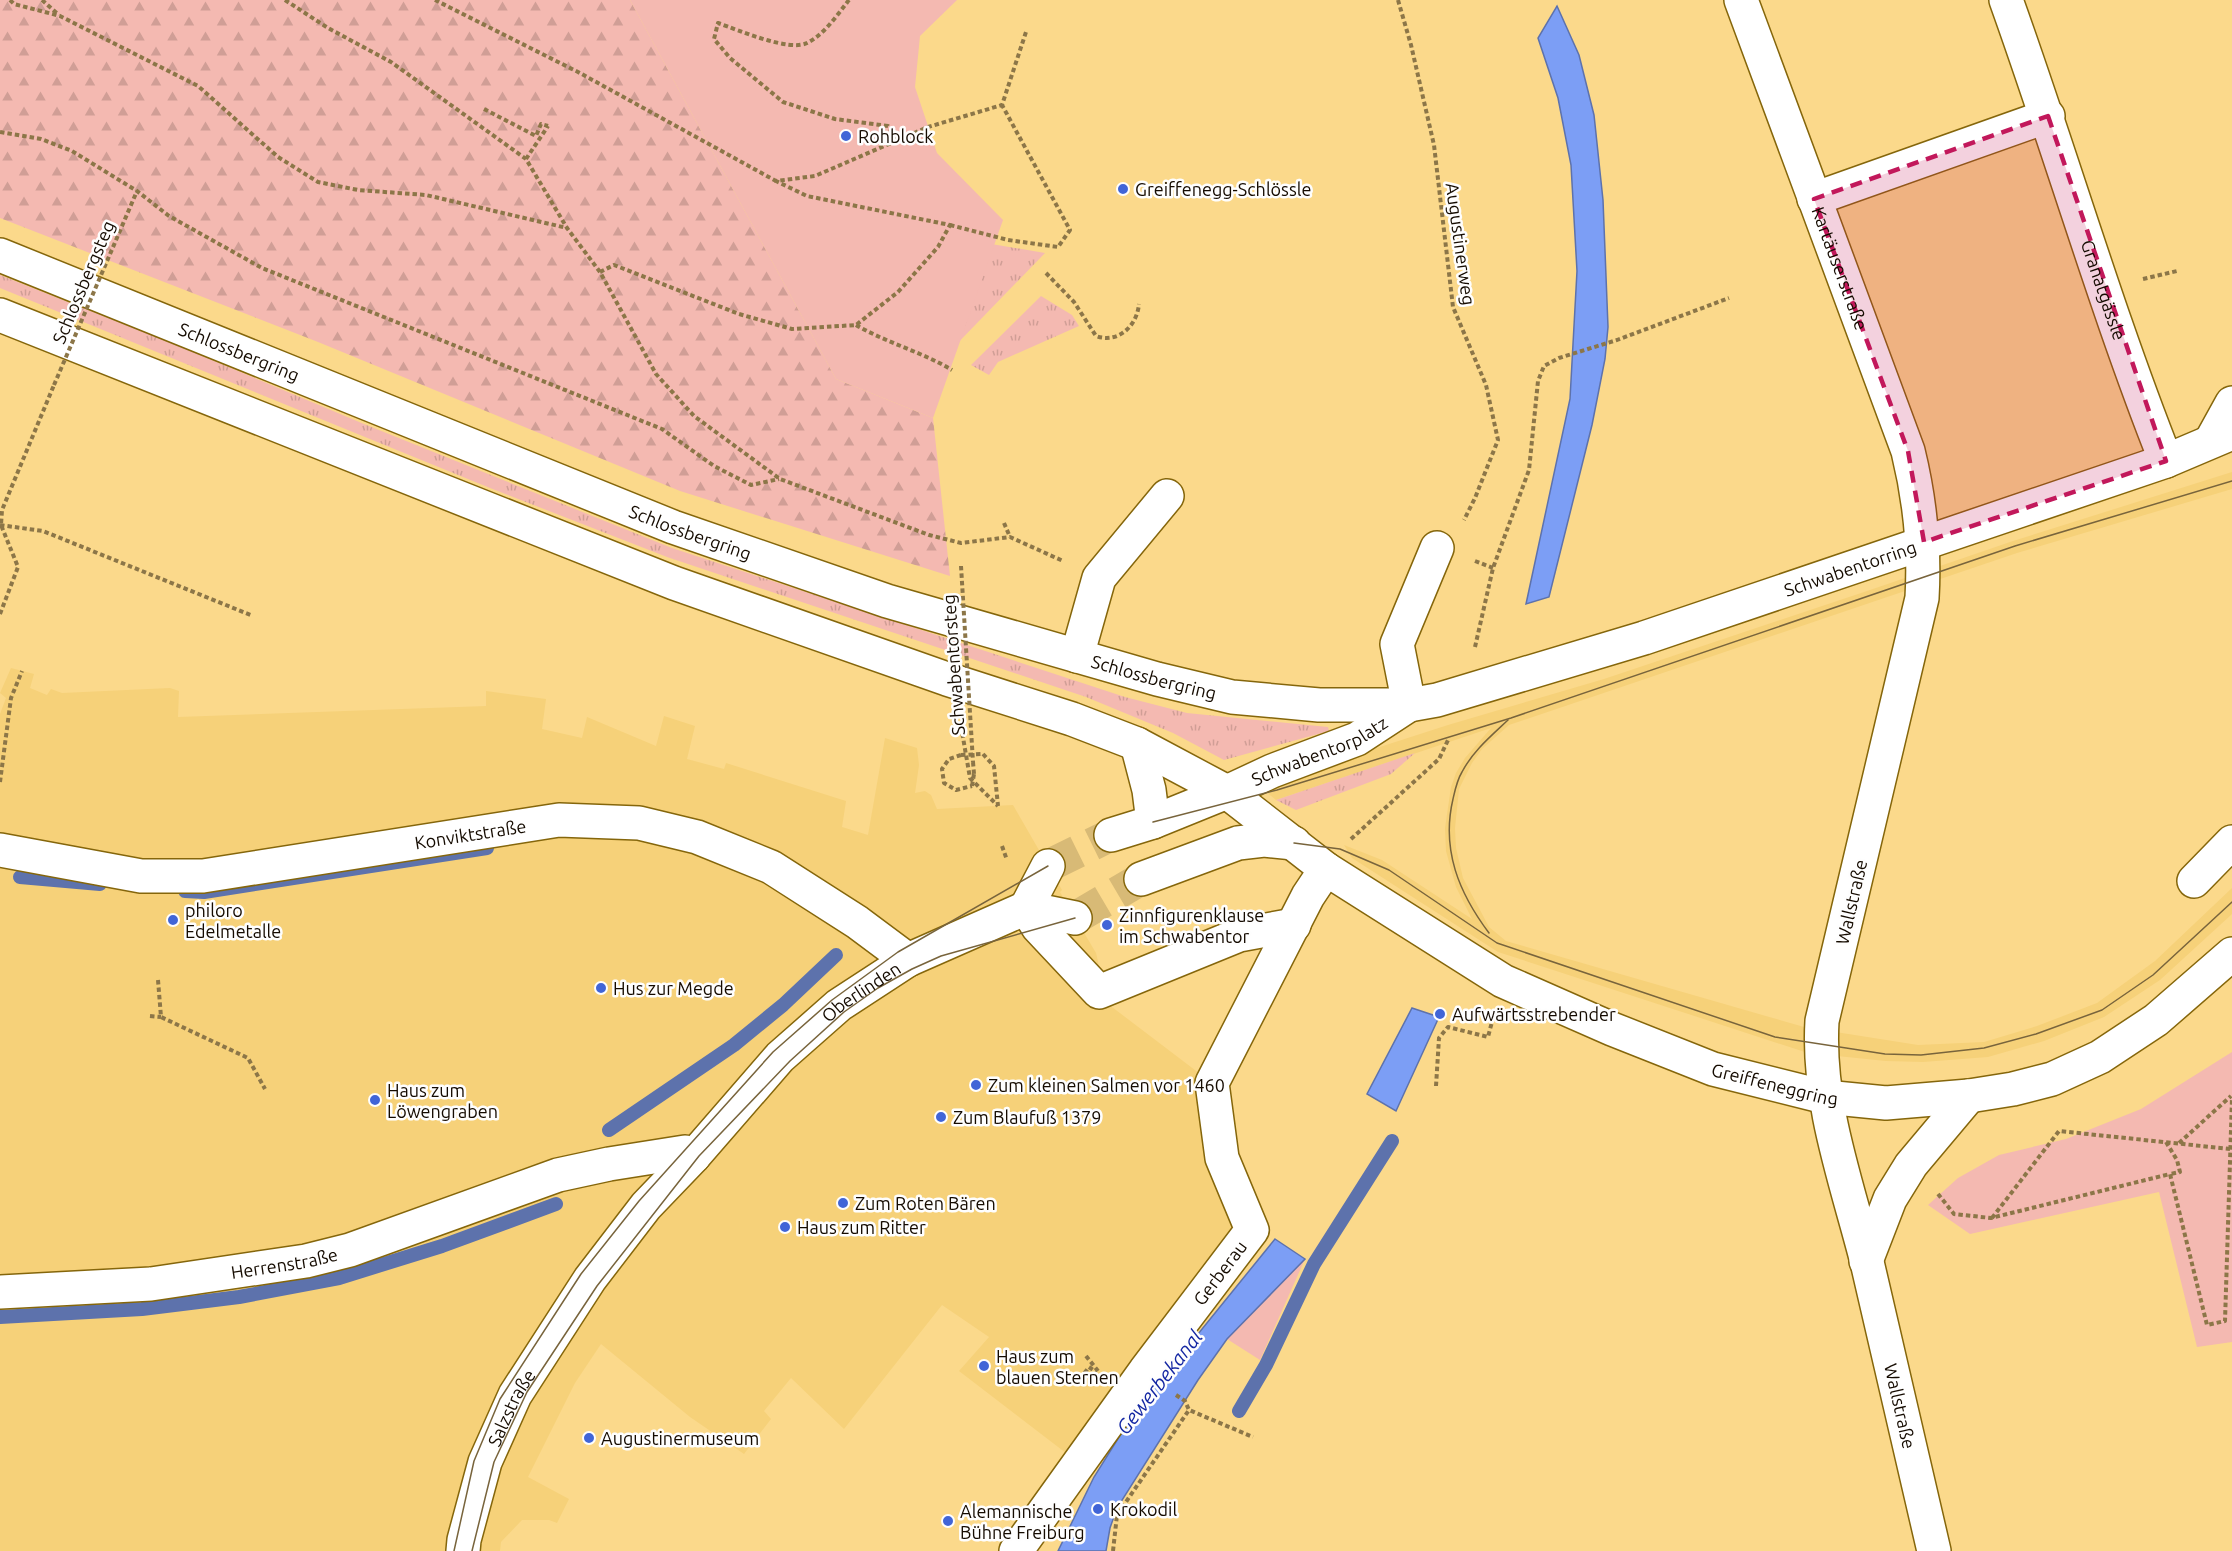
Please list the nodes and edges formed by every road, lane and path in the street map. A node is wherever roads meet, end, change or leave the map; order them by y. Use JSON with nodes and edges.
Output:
{"nodes":[{"id":1,"x":10,"y":0,"type":"edge"},
{"id":2,"x":42,"y":0,"type":"edge"},
{"id":3,"x":285,"y":0,"type":"edge"},
{"id":4,"x":435,"y":0,"type":"edge"},
{"id":5,"x":849,"y":0,"type":"edge"},
{"id":6,"x":1398,"y":0,"type":"edge"},
{"id":7,"x":1741,"y":0,"type":"edge"},
{"id":8,"x":2006,"y":0,"type":"edge"},
{"id":9,"x":60,"y":16,"type":"junction"},
{"id":10,"x":1026,"y":32,"type":"dead end"},
{"id":11,"x":1002,"y":105,"type":"junction"},
{"id":12,"x":484,"y":110,"type":"dead end"},
{"id":13,"x":2048,"y":116,"type":"junction"},
{"id":14,"x":0,"y":132,"type":"edge"},
{"id":15,"x":898,"y":140,"type":"junction"},
{"id":16,"x":526,"y":159,"type":"junction"},
{"id":17,"x":776,"y":181,"type":"junction"},
{"id":18,"x":137,"y":191,"type":"junction"},
{"id":19,"x":1814,"y":199,"type":"junction"},
{"id":20,"x":950,"y":225,"type":"junction"},
{"id":21,"x":567,"y":228,"type":"junction"},
{"id":22,"x":0,"y":255,"type":"edge"},
{"id":23,"x":2177,"y":271,"type":"dead end"},
{"id":24,"x":600,"y":272,"type":"junction"},
{"id":25,"x":1046,"y":273,"type":"dead end"},
{"id":26,"x":2136,"y":281,"type":"dead end"},
{"id":27,"x":1729,"y":298,"type":"dead end"},
{"id":28,"x":1139,"y":304,"type":"dead end"},
{"id":29,"x":0,"y":315,"type":"edge"},
{"id":30,"x":856,"y":325,"type":"junction"},
{"id":31,"x":952,"y":370,"type":"dead end"},
{"id":32,"x":2232,"y":404,"type":"edge"},
{"id":33,"x":2222,"y":437,"type":"edge"},
{"id":34,"x":2166,"y":461,"type":"junction"},
{"id":35,"x":780,"y":479,"type":"junction"},
{"id":36,"x":1167,"y":496,"type":"dead end"},
{"id":37,"x":1004,"y":523,"type":"dead end"},
{"id":38,"x":0,"y":525,"type":"edge"},
{"id":39,"x":1010,"y":537,"type":"junction"},
{"id":40,"x":1448,"y":539,"type":"joint"},
{"id":41,"x":1924,"y":542,"type":"junction"},
{"id":42,"x":961,"y":567,"type":"dead end"},
{"id":43,"x":1099,"y":578,"type":"junction"},
{"id":44,"x":0,"y":614,"type":"edge"},
{"id":45,"x":253,"y":616,"type":"dead end"},
{"id":46,"x":1077,"y":656,"type":"junction"},
{"id":47,"x":22,"y":671,"type":"dead end"},
{"id":48,"x":947,"y":679,"type":"junction"},
{"id":49,"x":1465,"y":693,"type":"junction"},
{"id":50,"x":1410,"y":705,"type":"junction"},
{"id":51,"x":1450,"y":736,"type":"dead end"},
{"id":52,"x":1137,"y":744,"type":"junction"},
{"id":53,"x":0,"y":782,"type":"edge"},
{"id":54,"x":1227,"y":792,"type":"junction"},
{"id":55,"x":1153,"y":822,"type":"junction"},
{"id":56,"x":1111,"y":835,"type":"tunnel mouth"},
{"id":57,"x":2232,"y":842,"type":"edge"},
{"id":58,"x":1294,"y":843,"type":"junction"},
{"id":59,"x":0,"y":850,"type":"edge"},
{"id":60,"x":1048,"y":866,"type":"tunnel mouth"},
{"id":61,"x":1326,"y":869,"type":"junction"},
{"id":62,"x":1141,"y":879,"type":"tunnel mouth"},
{"id":63,"x":2194,"y":881,"type":"dead end"},
{"id":64,"x":1026,"y":908,"type":"junction"},
{"id":65,"x":1075,"y":918,"type":"tunnel mouth"},
{"id":66,"x":1294,"y":925,"type":"junction"},
{"id":67,"x":2232,"y":954,"type":"edge"},
{"id":68,"x":908,"y":960,"type":"junction"},
{"id":69,"x":158,"y":980,"type":"dead end"},
{"id":70,"x":1494,"y":1012,"type":"dead end"},
{"id":71,"x":150,"y":1016,"type":"dead end"},
{"id":72,"x":161,"y":1017,"type":"junction"},
{"id":73,"x":1436,"y":1086,"type":"dead end"},
{"id":74,"x":265,"y":1089,"type":"dead end"},
{"id":75,"x":1969,"y":1096,"type":"junction"},
{"id":76,"x":1826,"y":1097,"type":"junction"},
{"id":77,"x":2232,"y":1097,"type":"edge"},
{"id":78,"x":2166,"y":1142,"type":"junction"},
{"id":79,"x":2179,"y":1143,"type":"junction"},
{"id":80,"x":2230,"y":1149,"type":"junction"},
{"id":81,"x":694,"y":1156,"type":"junction"},
{"id":82,"x":2170,"y":1174,"type":"junction"},
{"id":83,"x":1935,"y":1190,"type":"dead end"},
{"id":84,"x":2230,"y":1212,"type":"edge"},
{"id":85,"x":1991,"y":1218,"type":"junction"},
{"id":86,"x":1866,"y":1261,"type":"junction"},
{"id":87,"x":590,"y":1280,"type":"joint"},
{"id":88,"x":0,"y":1292,"type":"edge"},
{"id":89,"x":1086,"y":1356,"type":"dead end"},
{"id":90,"x":1100,"y":1374,"type":"dead end"},
{"id":91,"x":1185,"y":1401,"type":"dead end"},
{"id":92,"x":1189,"y":1410,"type":"junction"},
{"id":93,"x":1252,"y":1437,"type":"dead end"},
{"id":94,"x":463,"y":1551,"type":"edge"},
{"id":95,"x":1016,"y":1551,"type":"edge"},
{"id":96,"x":1113,"y":1551,"type":"edge"},
{"id":97,"x":1934,"y":1551,"type":"edge"}],
"edges":[{"from":1,"to":9,"type":"path"},
{"from":2,"to":9,"type":"path"},
{"from":3,"to":16,"type":"path"},
{"from":4,"to":17,"type":"path"},
{"from":5,"to":15,"type":"path"},
{"from":6,"to":40,"type":"path","name":"Augustinerweg"},
{"from":7,"to":19,"type":"street","name":"Kartäuserstraße"},
{"from":8,"to":13,"type":"street","name":"Granatgässle"},
{"from":9,"to":21,"type":"path"},
{"from":10,"to":11,"type":"path"},
{"from":11,"to":15,"type":"path"},
{"from":11,"to":20,"type":"path"},
{"from":12,"to":16,"type":"path"},
{"from":13,"to":19,"type":"street"},
{"from":13,"to":34,"type":"street","name":"Granatgässle"},
{"from":14,"to":18,"type":"path"},
{"from":15,"to":17,"type":"path"},
{"from":16,"to":21,"type":"path"},
{"from":17,"to":20,"type":"path"},
{"from":18,"to":35,"type":"path"},
{"from":18,"to":38,"type":"path","name":"Schlossbergsteg","bridge":true},
{"from":19,"to":41,"type":"street","name":"Kartäuserstraße"},
{"from":20,"to":30,"type":"path"},
{"from":21,"to":24,"type":"path"},
{"from":22,"to":46,"type":"street","name":"Schlossbergring"},
{"from":23,"to":26,"type":"path"},
{"from":24,"to":30,"type":"path"},
{"from":24,"to":35,"type":"path"},
{"from":25,"to":28,"type":"path"},
{"from":27,"to":49,"type":"path"},
{"from":29,"to":48,"type":"street"},
{"from":30,"to":31,"type":"path"},
{"from":32,"to":33,"type":"street"},
{"from":33,"to":34,"type":"street","name":"Schwabentorring"},
{"from":34,"to":41,"type":"street","name":"Schwabentorring"},
{"from":35,"to":39,"type":"path"},
{"from":36,"to":43,"type":"street"},
{"from":37,"to":39,"type":"path"},
{"from":38,"to":44,"type":"path"},
{"from":38,"to":45,"type":"path"},
{"from":39,"to":43,"type":"path"},
{"from":40,"to":50,"type":"street"},
{"from":41,"to":49,"type":"street","name":"Schwabentorring"},
{"from":41,"to":76,"type":"street","name":"Wallstraße"},
{"from":42,"to":48,"type":"path","name":"Schwabentorsteg","bridge":true},
{"from":43,"to":46,"type":"street"},
{"from":46,"to":50,"type":"street","name":"Schlossbergring"},
{"from":47,"to":53,"type":"path"},
{"from":48,"to":52,"type":"street"},
{"from":49,"to":50,"type":"street","name":"Schwabentorplatz"},
{"from":50,"to":54,"type":"street","name":"Schwabentorplatz"},
{"from":51,"to":61,"type":"path"},
{"from":52,"to":54,"type":"street"},
{"from":52,"to":55,"type":"street"},
{"from":54,"to":55,"type":"street","name":"Schwabentorplatz"},
{"from":54,"to":58,"type":"street","name":"Schwabentorplatz"},
{"from":55,"to":56,"type":"street","name":"Schwabentorplatz"},
{"from":57,"to":63,"type":"street"},
{"from":58,"to":61,"type":"street","name":"Schwabentorplatz"},
{"from":58,"to":62,"type":"street"},
{"from":59,"to":68,"type":"street","name":"Konviktstraße"},
{"from":60,"to":64,"type":"street"},
{"from":61,"to":66,"type":"street"},
{"from":61,"to":76,"type":"street","name":"Greiffeneggring"},
{"from":64,"to":65,"type":"street"},
{"from":64,"to":66,"type":"street"},
{"from":64,"to":68,"type":"street","name":"Oberlinden"},
{"from":66,"to":95,"type":"street","name":"Gerberau"},
{"from":67,"to":75,"type":"street","name":"Greiffeneggring"},
{"from":68,"to":81,"type":"street","name":"Oberlinden"},
{"from":69,"to":72,"type":"path"},
{"from":70,"to":73,"type":"path"},
{"from":71,"to":72,"type":"path"},
{"from":72,"to":74,"type":"path"},
{"from":75,"to":76,"type":"street","name":"Greiffeneggring"},
{"from":75,"to":86,"type":"street"},
{"from":76,"to":86,"type":"street","name":"Wallstraße"},
{"from":77,"to":79,"type":"path"},
{"from":77,"to":80,"type":"path"},
{"from":78,"to":79,"type":"path"},
{"from":78,"to":82,"type":"path"},
{"from":78,"to":85,"type":"path"},
{"from":79,"to":80,"type":"path"},
{"from":80,"to":84,"type":"path"},
{"from":81,"to":87,"type":"street","name":"Oberlinden"},
{"from":81,"to":88,"type":"street","name":"Herrenstraße"},
{"from":82,"to":84,"type":"path"},
{"from":82,"to":85,"type":"path"},
{"from":83,"to":85,"type":"path"},
{"from":86,"to":97,"type":"street","name":"Wallstraße"},
{"from":87,"to":94,"type":"street","name":"Salzstraße"},
{"from":89,"to":90,"type":"path"},
{"from":91,"to":92,"type":"path"},
{"from":92,"to":93,"type":"path"},
{"from":92,"to":96,"type":"path"}]}
